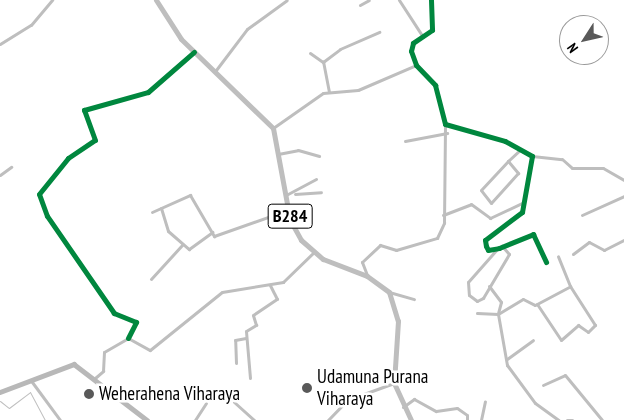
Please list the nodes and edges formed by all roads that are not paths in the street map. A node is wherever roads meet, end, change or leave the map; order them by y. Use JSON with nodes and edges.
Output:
{"nodes":[{"id":1,"x":52,"y":0,"type":"edge"},
{"id":2,"x":156,"y":0,"type":"edge"},
{"id":3,"x":288,"y":0,"type":"edge"},
{"id":4,"x":369,"y":0,"type":"edge"},
{"id":5,"x":399,"y":0,"type":"edge"},
{"id":6,"x":431,"y":0,"type":"edge"},
{"id":7,"x":360,"y":6,"type":"dead end"},
{"id":8,"x":379,"y":32,"type":"dead end"},
{"id":9,"x":423,"y":37,"type":"junction"},
{"id":10,"x":0,"y":44,"type":"edge"},
{"id":11,"x":194,"y":52,"type":"junction"},
{"id":12,"x":310,"y":53,"type":"dead end"},
{"id":13,"x":324,"y":62,"type":"junction"},
{"id":14,"x":416,"y":65,"type":"junction"},
{"id":15,"x":216,"y":70,"type":"junction"},
{"id":16,"x":329,"y":92,"type":"junction"},
{"id":17,"x":446,"y":124,"type":"junction"},
{"id":18,"x":273,"y":128,"type":"junction"},
{"id":19,"x":447,"y":133,"type":"junction"},
{"id":20,"x":405,"y":141,"type":"dead end"},
{"id":21,"x":520,"y":150,"type":"junction"},
{"id":22,"x":278,"y":154,"type":"junction"},
{"id":23,"x":319,"y":156,"type":"dead end"},
{"id":24,"x":532,"y":156,"type":"junction"},
{"id":25,"x":508,"y":161,"type":"junction"},
{"id":26,"x":12,"y":167,"type":"dead end"},
{"id":27,"x":0,"y":175,"type":"edge"},
{"id":28,"x":316,"y":179,"type":"dead end"},
{"id":29,"x":624,"y":180,"type":"edge"},
{"id":30,"x":321,"y":192,"type":"dead end"},
{"id":31,"x":286,"y":194,"type":"junction"},
{"id":32,"x":294,"y":194,"type":"junction"},
{"id":33,"x":624,"y":196,"type":"edge"},
{"id":34,"x":522,"y":203,"type":"junction"},
{"id":35,"x":161,"y":208,"type":"junction"},
{"id":36,"x":289,"y":210,"type":"junction"},
{"id":37,"x":152,"y":212,"type":"dead end"},
{"id":38,"x":443,"y":215,"type":"junction"},
{"id":39,"x":582,"y":215,"type":"dead end"},
{"id":40,"x":212,"y":232,"type":"junction"},
{"id":41,"x":624,"y":240,"type":"edge"},
{"id":42,"x":183,"y":244,"type":"junction"},
{"id":43,"x":500,"y":247,"type":"junction"},
{"id":44,"x":314,"y":252,"type":"junction"},
{"id":45,"x":574,"y":254,"type":"dead end"},
{"id":46,"x":558,"y":256,"type":"dead end"},
{"id":47,"x":546,"y":262,"type":"dead end"},
{"id":48,"x":367,"y":276,"type":"junction"},
{"id":49,"x":151,"y":279,"type":"dead end"},
{"id":50,"x":270,"y":285,"type":"junction"},
{"id":51,"x":489,"y":286,"type":"junction"},
{"id":52,"x":570,"y":286,"type":"junction"},
{"id":53,"x":388,"y":292,"type":"junction"},
{"id":54,"x":414,"y":299,"type":"dead end"},
{"id":55,"x":537,"y":304,"type":"junction"},
{"id":56,"x":477,"y":313,"type":"dead end"},
{"id":57,"x":498,"y":314,"type":"junction"},
{"id":58,"x":128,"y":338,"type":"junction"},
{"id":59,"x":246,"y":338,"type":"junction"},
{"id":60,"x":533,"y":340,"type":"dead end"},
{"id":61,"x":507,"y":359,"type":"junction"},
{"id":62,"x":236,"y":363,"type":"dead end"},
{"id":63,"x":95,"y":378,"type":"junction"},
{"id":64,"x":250,"y":378,"type":"dead end"},
{"id":65,"x":32,"y":382,"type":"junction"},
{"id":66,"x":394,"y":383,"type":"junction"},
{"id":67,"x":543,"y":385,"type":"dead end"},
{"id":68,"x":0,"y":392,"type":"edge"},
{"id":69,"x":485,"y":401,"type":"dead end"},
{"id":70,"x":234,"y":402,"type":"dead end"},
{"id":71,"x":206,"y":403,"type":"dead end"},
{"id":72,"x":403,"y":407,"type":"junction"},
{"id":73,"x":60,"y":420,"type":"edge"},
{"id":74,"x":147,"y":420,"type":"edge"},
{"id":75,"x":195,"y":420,"type":"edge"},
{"id":76,"x":254,"y":420,"type":"edge"},
{"id":77,"x":328,"y":420,"type":"edge"},
{"id":78,"x":411,"y":420,"type":"edge"},
{"id":79,"x":466,"y":420,"type":"edge"},
{"id":80,"x":481,"y":420,"type":"edge"},
{"id":81,"x":558,"y":420,"type":"edge"},
{"id":82,"x":567,"y":420,"type":"edge"},
{"id":83,"x":572,"y":420,"type":"edge"},
{"id":84,"x":602,"y":420,"type":"edge"}],
"edges":[{"from":1,"to":10,"type":"street"},
{"from":2,"to":11,"type":"main road"},
{"from":3,"to":15,"type":"street"},
{"from":4,"to":7,"type":"street"},
{"from":5,"to":9,"type":"street"},
{"from":6,"to":9,"type":"street"},
{"from":8,"to":13,"type":"street"},
{"from":9,"to":14,"type":"street"},
{"from":11,"to":15,"type":"main road"},
{"from":11,"to":58,"type":"street"},
{"from":12,"to":13,"type":"street"},
{"from":13,"to":16,"type":"street"},
{"from":14,"to":16,"type":"street"},
{"from":14,"to":17,"type":"street"},
{"from":15,"to":18,"type":"main road"},
{"from":16,"to":18,"type":"street"},
{"from":17,"to":19,"type":"street"},
{"from":17,"to":21,"type":"street"},
{"from":18,"to":22,"type":"main road","number":"B284"},
{"from":19,"to":20,"type":"street"},
{"from":19,"to":38,"type":"street"},
{"from":21,"to":24,"type":"street"},
{"from":21,"to":25,"type":"street"},
{"from":22,"to":23,"type":"street"},
{"from":22,"to":31,"type":"main road","number":"B284"},
{"from":24,"to":29,"type":"street"},
{"from":24,"to":34,"type":"street"},
{"from":25,"to":25,"type":"street"},
{"from":26,"to":27,"type":"street"},
{"from":28,"to":32,"type":"street"},
{"from":30,"to":32,"type":"street"},
{"from":31,"to":32,"type":"street"},
{"from":31,"to":36,"type":"main road","number":"B284"},
{"from":33,"to":39,"type":"street"},
{"from":34,"to":38,"type":"street"},
{"from":34,"to":43,"type":"street"},
{"from":35,"to":37,"type":"street"},
{"from":35,"to":40,"type":"street"},
{"from":35,"to":42,"type":"street"},
{"from":36,"to":40,"type":"street"},
{"from":36,"to":44,"type":"main road","number":"B284"},
{"from":38,"to":48,"type":"street"},
{"from":40,"to":42,"type":"street"},
{"from":41,"to":45,"type":"street"},
{"from":42,"to":49,"type":"street"},
{"from":43,"to":47,"type":"street"},
{"from":43,"to":51,"type":"street"},
{"from":43,"to":51,"type":"street"},
{"from":44,"to":48,"type":"main road","number":"B284"},
{"from":44,"to":50,"type":"street"},
{"from":46,"to":52,"type":"street"},
{"from":48,"to":53,"type":"main road","number":"B284"},
{"from":50,"to":58,"type":"street"},
{"from":50,"to":59,"type":"street"},
{"from":51,"to":57,"type":"street"},
{"from":52,"to":55,"type":"street"},
{"from":52,"to":55,"type":"street"},
{"from":53,"to":54,"type":"street"},
{"from":53,"to":66,"type":"main road"},
{"from":55,"to":57,"type":"street"},
{"from":56,"to":57,"type":"street"},
{"from":57,"to":61,"type":"street"},
{"from":58,"to":63,"type":"street"},
{"from":59,"to":62,"type":"street"},
{"from":59,"to":64,"type":"street"},
{"from":60,"to":61,"type":"street"},
{"from":61,"to":81,"type":"street"},
{"from":63,"to":65,"type":"main road"},
{"from":63,"to":74,"type":"main road"},
{"from":65,"to":68,"type":"main road"},
{"from":65,"to":73,"type":"street"},
{"from":66,"to":72,"type":"main road"},
{"from":66,"to":77,"type":"street"},
{"from":67,"to":84,"type":"street"},
{"from":69,"to":80,"type":"street"},
{"from":70,"to":76,"type":"street"},
{"from":71,"to":75,"type":"street"},
{"from":72,"to":78,"type":"main road"},
{"from":72,"to":79,"type":"street"},
{"from":82,"to":83,"type":"street"}]}
